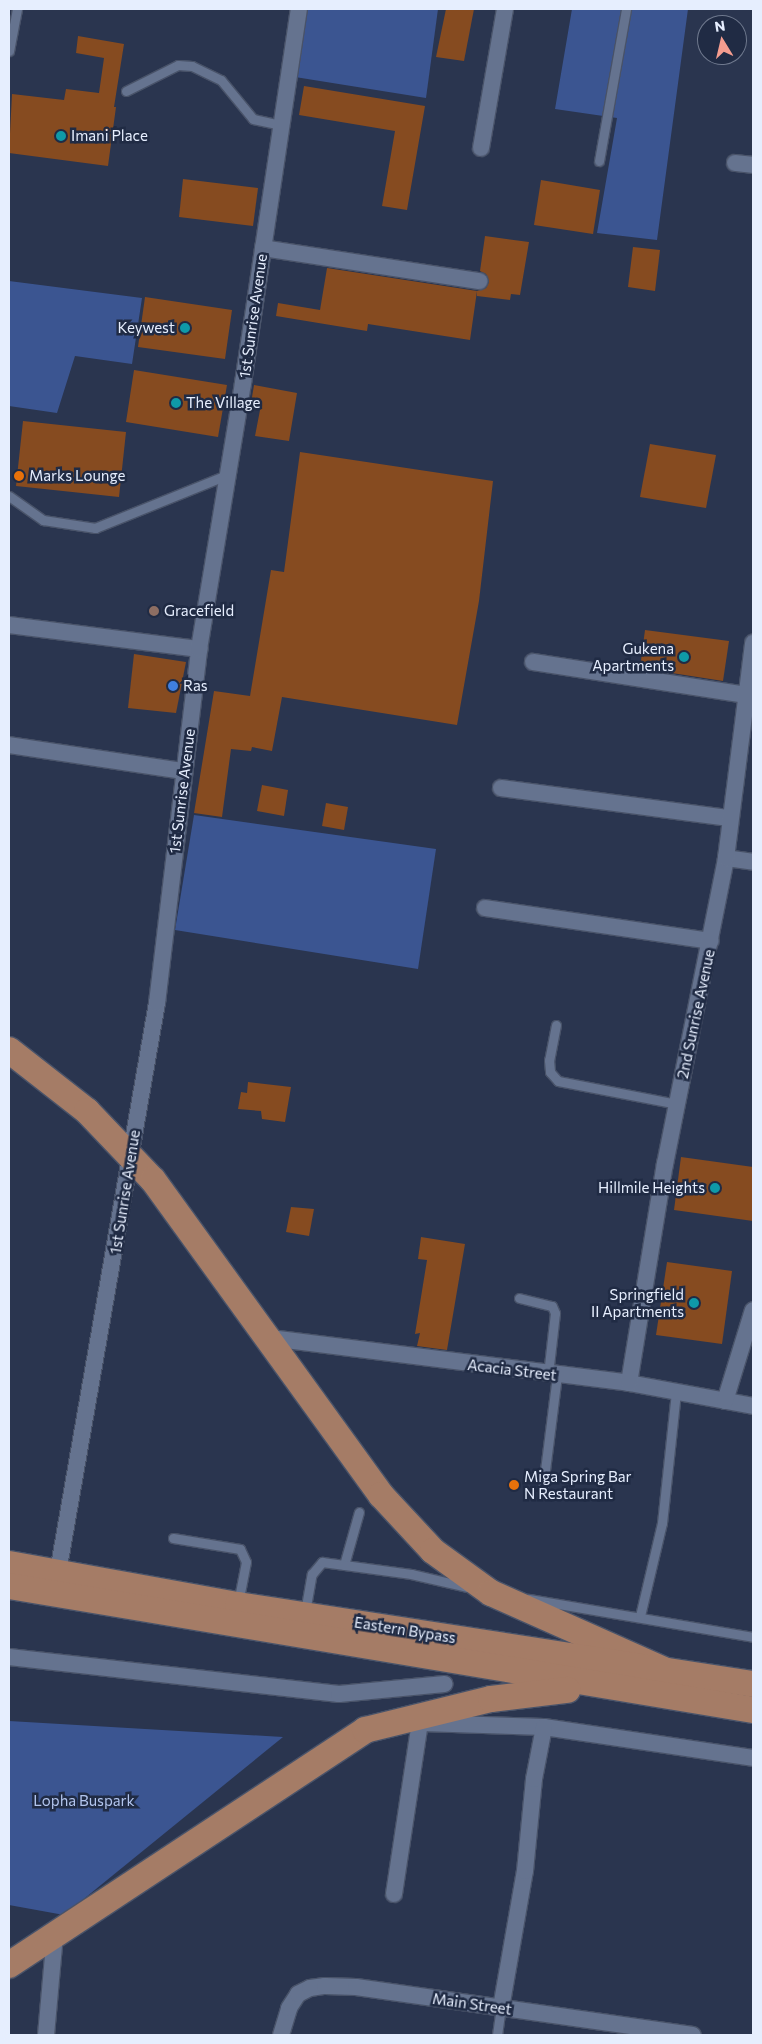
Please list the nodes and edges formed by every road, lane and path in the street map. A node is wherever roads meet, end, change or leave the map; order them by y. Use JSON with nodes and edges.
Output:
{"nodes":[{"id":1,"x":17,"y":9,"type":"edge"},
{"id":2,"x":299,"y":9,"type":"edge"},
{"id":3,"x":505,"y":9,"type":"edge"},
{"id":4,"x":626,"y":9,"type":"edge"},
{"id":5,"x":9,"y":51,"type":"edge"},
{"id":6,"x":126,"y":91,"type":"dead end"},
{"id":7,"x":281,"y":125,"type":"junction"},
{"id":8,"x":481,"y":148,"type":"dead end"},
{"id":9,"x":599,"y":161,"type":"dead end"},
{"id":10,"x":735,"y":162,"type":"dead end"},
{"id":11,"x":753,"y":165,"type":"edge"},
{"id":12,"x":263,"y":248,"type":"junction"},
{"id":13,"x":479,"y":281,"type":"dead end"},
{"id":14,"x":229,"y":474,"type":"junction"},
{"id":15,"x":9,"y":496,"type":"edge"},
{"id":16,"x":9,"y":625,"type":"edge"},
{"id":17,"x":753,"y":643,"type":"edge"},
{"id":18,"x":199,"y":648,"type":"junction"},
{"id":19,"x":533,"y":662,"type":"dead end"},
{"id":20,"x":746,"y":695,"type":"junction"},
{"id":21,"x":9,"y":745,"type":"edge"},
{"id":22,"x":184,"y":772,"type":"junction"},
{"id":23,"x":501,"y":788,"type":"dead end"},
{"id":24,"x":729,"y":818,"type":"junction"},
{"id":25,"x":726,"y":858,"type":"junction"},
{"id":26,"x":753,"y":862,"type":"edge"},
{"id":27,"x":484,"y":908,"type":"dead end"},
{"id":28,"x":712,"y":941,"type":"junction"},
{"id":29,"x":556,"y":1025,"type":"dead end"},
{"id":30,"x":9,"y":1050,"type":"edge"},
{"id":31,"x":678,"y":1104,"type":"junction"},
{"id":32,"x":130,"y":1154,"type":"junction"},
{"id":33,"x":519,"y":1298,"type":"dead end"},
{"id":34,"x":753,"y":1310,"type":"edge"},
{"id":35,"x":270,"y":1338,"type":"junction"},
{"id":36,"x":552,"y":1375,"type":"junction"},
{"id":37,"x":629,"y":1383,"type":"junction"},
{"id":38,"x":676,"y":1392,"type":"junction"},
{"id":39,"x":725,"y":1401,"type":"junction"},
{"id":40,"x":753,"y":1406,"type":"edge"},
{"id":41,"x":542,"y":1494,"type":"dead end"},
{"id":42,"x":359,"y":1512,"type":"dead end"},
{"id":43,"x":173,"y":1538,"type":"dead end"},
{"id":44,"x":344,"y":1565,"type":"junction"},
{"id":45,"x":58,"y":1572,"type":"junction"},
{"id":46,"x":9,"y":1581,"type":"edge"},
{"id":47,"x":491,"y":1593,"type":"junction"},
{"id":48,"x":238,"y":1605,"type":"junction"},
{"id":49,"x":305,"y":1615,"type":"junction"},
{"id":50,"x":640,"y":1616,"type":"junction"},
{"id":51,"x":753,"y":1637,"type":"edge"},
{"id":52,"x":9,"y":1657,"type":"edge"},
{"id":53,"x":666,"y":1671,"type":"junction"},
{"id":54,"x":444,"y":1684,"type":"dead end"},
{"id":55,"x":753,"y":1684,"type":"edge"},
{"id":56,"x":598,"y":1686,"type":"junction"},
{"id":57,"x":753,"y":1710,"type":"edge"},
{"id":58,"x":408,"y":1722,"type":"junction"},
{"id":59,"x":544,"y":1727,"type":"junction"},
{"id":60,"x":753,"y":1758,"type":"edge"},
{"id":61,"x":394,"y":1894,"type":"dead end"},
{"id":62,"x":55,"y":1935,"type":"junction"},
{"id":63,"x":9,"y":1965,"type":"edge"},
{"id":64,"x":501,"y":2008,"type":"junction"},
{"id":65,"x":46,"y":2035,"type":"edge"},
{"id":66,"x":281,"y":2035,"type":"edge"},
{"id":67,"x":497,"y":2035,"type":"edge"},
{"id":68,"x":693,"y":2035,"type":"edge"}],
"edges":[{"from":1,"to":5,"type":"lane"},
{"from":2,"to":7,"type":"street","name":"1st Sunrise Avenue"},
{"from":3,"to":8,"type":"street"},
{"from":4,"to":9,"type":"lane"},
{"from":6,"to":7,"type":"lane"},
{"from":7,"to":12,"type":"street","name":"1st Sunrise Avenue"},
{"from":10,"to":11,"type":"street"},
{"from":12,"to":13,"type":"street"},
{"from":12,"to":14,"type":"street","name":"1st Sunrise Avenue"},
{"from":14,"to":15,"type":"lane"},
{"from":14,"to":18,"type":"street","name":"1st Sunrise Avenue"},
{"from":16,"to":18,"type":"street"},
{"from":17,"to":20,"type":"street","name":"2nd Sunrise Avenue"},
{"from":18,"to":22,"type":"street","name":"1st Sunrise Avenue"},
{"from":19,"to":20,"type":"street"},
{"from":20,"to":24,"type":"street","name":"2nd Sunrise Avenue"},
{"from":21,"to":22,"type":"street"},
{"from":22,"to":32,"type":"street","name":"1st Sunrise Avenue"},
{"from":23,"to":24,"type":"street"},
{"from":24,"to":25,"type":"street","name":"2nd Sunrise Avenue"},
{"from":25,"to":26,"type":"street"},
{"from":25,"to":28,"type":"street","name":"2nd Sunrise Avenue"},
{"from":27,"to":28,"type":"street"},
{"from":28,"to":31,"type":"street","name":"2nd Sunrise Avenue"},
{"from":29,"to":31,"type":"lane"},
{"from":30,"to":32,"type":"main road"},
{"from":31,"to":37,"type":"street","name":"2nd Sunrise Avenue"},
{"from":32,"to":35,"type":"main road"},
{"from":32,"to":45,"type":"street","name":"1st Sunrise Avenue"},
{"from":33,"to":36,"type":"lane"},
{"from":34,"to":39,"type":"street"},
{"from":35,"to":36,"type":"street","name":"Acacia Street"},
{"from":35,"to":47,"type":"main road"},
{"from":36,"to":37,"type":"street","name":"Acacia Street"},
{"from":36,"to":41,"type":"lane"},
{"from":37,"to":38,"type":"street","name":"Acacia Street"},
{"from":38,"to":39,"type":"street","name":"Acacia Street"},
{"from":38,"to":50,"type":"lane"},
{"from":39,"to":40,"type":"street","name":"Acacia Street"},
{"from":42,"to":44,"type":"lane"},
{"from":43,"to":48,"type":"lane"},
{"from":44,"to":47,"type":"lane"},
{"from":44,"to":49,"type":"lane"},
{"from":45,"to":46,"type":"main road","name":"Eastern Bypass"},
{"from":45,"to":48,"type":"main road","name":"Eastern Bypass"},
{"from":46,"to":56,"type":"main road","name":"Eastern Bypass"},
{"from":47,"to":50,"type":"lane"},
{"from":47,"to":53,"type":"main road"},
{"from":48,"to":49,"type":"main road","name":"Eastern Bypass"},
{"from":49,"to":53,"type":"main road","name":"Eastern Bypass"},
{"from":50,"to":51,"type":"lane"},
{"from":52,"to":54,"type":"street"},
{"from":53,"to":55,"type":"main road","name":"Eastern Bypass"},
{"from":56,"to":57,"type":"main road","name":"Eastern Bypass"},
{"from":56,"to":58,"type":"main road"},
{"from":58,"to":59,"type":"street"},
{"from":58,"to":61,"type":"street"},
{"from":58,"to":62,"type":"main road"},
{"from":59,"to":60,"type":"street"},
{"from":59,"to":64,"type":"street"},
{"from":62,"to":63,"type":"main road"},
{"from":62,"to":65,"type":"street"},
{"from":64,"to":66,"type":"street","name":"Main Street"},
{"from":64,"to":67,"type":"lane"},
{"from":64,"to":68,"type":"street","name":"Main Street"}]}
